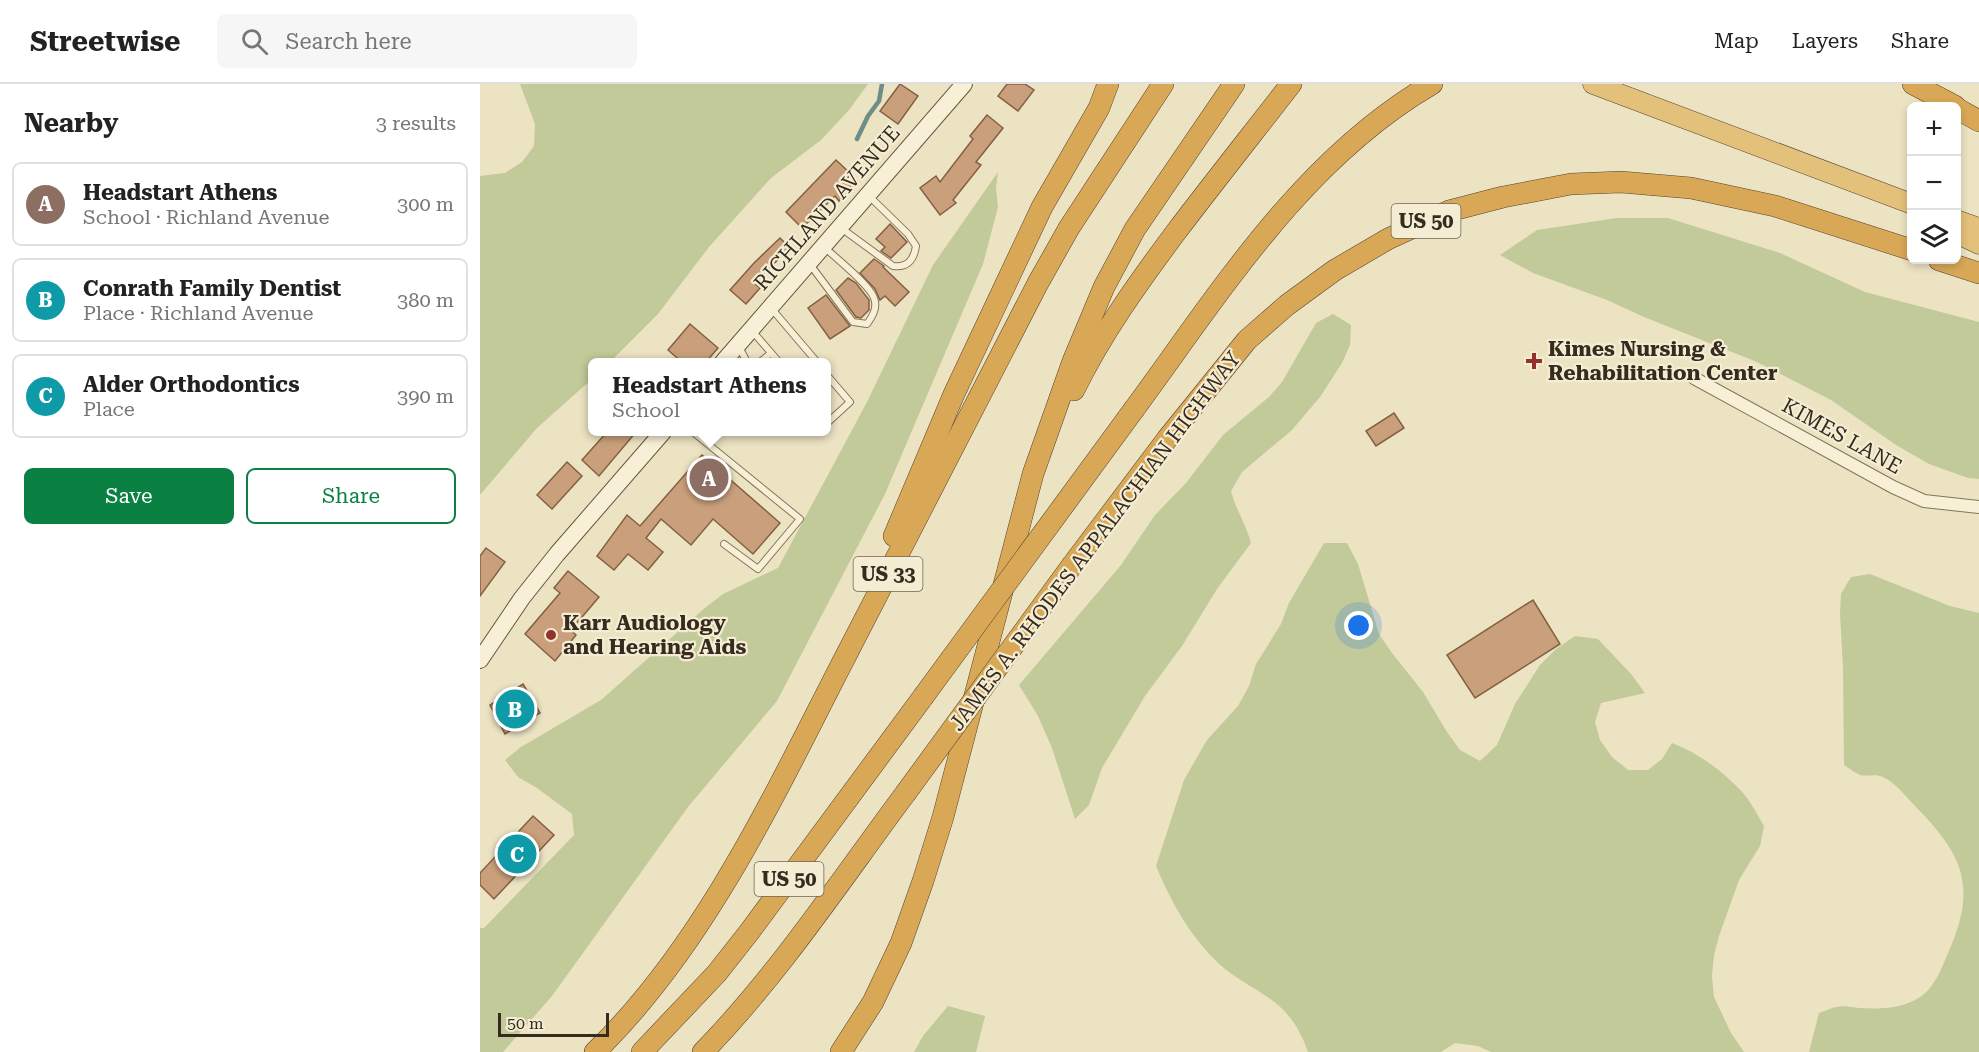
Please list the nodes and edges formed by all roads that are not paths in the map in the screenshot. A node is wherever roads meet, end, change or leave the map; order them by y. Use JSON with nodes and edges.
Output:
{"nodes":[{"id":1,"x":964,"y":84,"type":"edge"},
{"id":2,"x":1108,"y":84,"type":"edge"},
{"id":3,"x":1163,"y":84,"type":"edge"},
{"id":4,"x":1234,"y":84,"type":"edge"},
{"id":5,"x":1291,"y":84,"type":"edge"},
{"id":6,"x":1432,"y":84,"type":"edge"},
{"id":7,"x":1593,"y":84,"type":"edge"},
{"id":8,"x":1913,"y":84,"type":"edge"},
{"id":9,"x":1947,"y":102,"type":"edge"},
{"id":10,"x":1961,"y":110,"type":"edge"},
{"id":11,"x":1979,"y":121,"type":"edge"},
{"id":12,"x":1857,"y":184,"type":"junction"},
{"id":13,"x":868,"y":195,"type":"junction"},
{"id":14,"x":1907,"y":203,"type":"edge"},
{"id":15,"x":1909,"y":210,"type":"edge"},
{"id":16,"x":1961,"y":222,"type":"edge"},
{"id":17,"x":840,"y":227,"type":"junction"},
{"id":18,"x":1979,"y":228,"type":"edge"},
{"id":19,"x":1961,"y":235,"type":"edge"},
{"id":20,"x":1979,"y":244,"type":"edge"},
{"id":21,"x":824,"y":246,"type":"junction"},
{"id":22,"x":1907,"y":249,"type":"edge"},
{"id":23,"x":809,"y":263,"type":"junction"},
{"id":24,"x":1951,"y":264,"type":"edge"},
{"id":25,"x":1979,"y":273,"type":"edge"},
{"id":26,"x":771,"y":307,"type":"junction"},
{"id":27,"x":750,"y":329,"type":"junction"},
{"id":28,"x":738,"y":345,"type":"junction"},
{"id":29,"x":771,"y":353,"type":"junction"},
{"id":30,"x":727,"y":358,"type":"edge"},
{"id":31,"x":744,"y":358,"type":"edge"},
{"id":32,"x":766,"y":358,"type":"edge"},
{"id":33,"x":775,"y":358,"type":"edge"},
{"id":34,"x":813,"y":358,"type":"edge"},
{"id":35,"x":1694,"y":378,"type":"dead end"},
{"id":36,"x":831,"y":380,"type":"edge"},
{"id":37,"x":831,"y":419,"type":"edge"},
{"id":38,"x":660,"y":436,"type":"edge"},
{"id":39,"x":698,"y":436,"type":"edge"},
{"id":40,"x":1033,"y":474,"type":"junction"},
{"id":41,"x":1979,"y":507,"type":"edge"},
{"id":42,"x":724,"y":543,"type":"dead end"},
{"id":43,"x":480,"y":660,"type":"edge"},
{"id":44,"x":828,"y":691,"type":"junction"},
{"id":45,"x":595,"y":1052,"type":"edge"},
{"id":46,"x":642,"y":1052,"type":"edge"},
{"id":47,"x":703,"y":1052,"type":"edge"},
{"id":48,"x":841,"y":1052,"type":"edge"}],
"edges":[{"from":1,"to":13,"type":"main road","name":"RICHLAND AVENUE"},
{"from":2,"to":44,"type":"highway"},
{"from":3,"to":44,"type":"highway","number":"US 33"},
{"from":4,"to":40,"type":"highway"},
{"from":5,"to":40,"type":"highway"},
{"from":6,"to":46,"type":"highway","name":"JAMES A. RHODES APPALACHIAN HIGHWAY","number":"US 50","bridge":true},
{"from":7,"to":12,"type":"highway"},
{"from":8,"to":9,"type":"highway"},
{"from":10,"to":11,"type":"highway"},
{"from":12,"to":14,"type":"highway"},
{"from":12,"to":15,"type":"highway"},
{"from":13,"to":17,"type":"main road","name":"RICHLAND AVENUE"},
{"from":13,"to":17,"type":"lane"},
{"from":16,"to":18,"type":"highway"},
{"from":17,"to":21,"type":"main road","name":"RICHLAND AVENUE"},
{"from":19,"to":20,"type":"highway"},
{"from":21,"to":23,"type":"main road","name":"RICHLAND AVENUE"},
{"from":21,"to":23,"type":"lane"},
{"from":22,"to":47,"type":"highway","name":"JAMES A. RHODES APPALACHIAN HIGHWAY","number":"US 50","bridge":true},
{"from":23,"to":26,"type":"main road","name":"RICHLAND AVENUE"},
{"from":24,"to":25,"type":"highway"},
{"from":26,"to":27,"type":"main road","name":"RICHLAND AVENUE"},
{"from":26,"to":34,"type":"lane"},
{"from":27,"to":28,"type":"main road","name":"RICHLAND AVENUE"},
{"from":27,"to":29,"type":"lane"},
{"from":28,"to":30,"type":"main road","name":"RICHLAND AVENUE"},
{"from":28,"to":31,"type":"lane"},
{"from":29,"to":32,"type":"lane"},
{"from":29,"to":33,"type":"lane"},
{"from":35,"to":41,"type":"street","name":"KIMES LANE"},
{"from":36,"to":37,"type":"lane"},
{"from":38,"to":43,"type":"main road"},
{"from":39,"to":42,"type":"lane"},
{"from":40,"to":48,"type":"highway"},
{"from":44,"to":45,"type":"highway","number":"US 33"}]}
